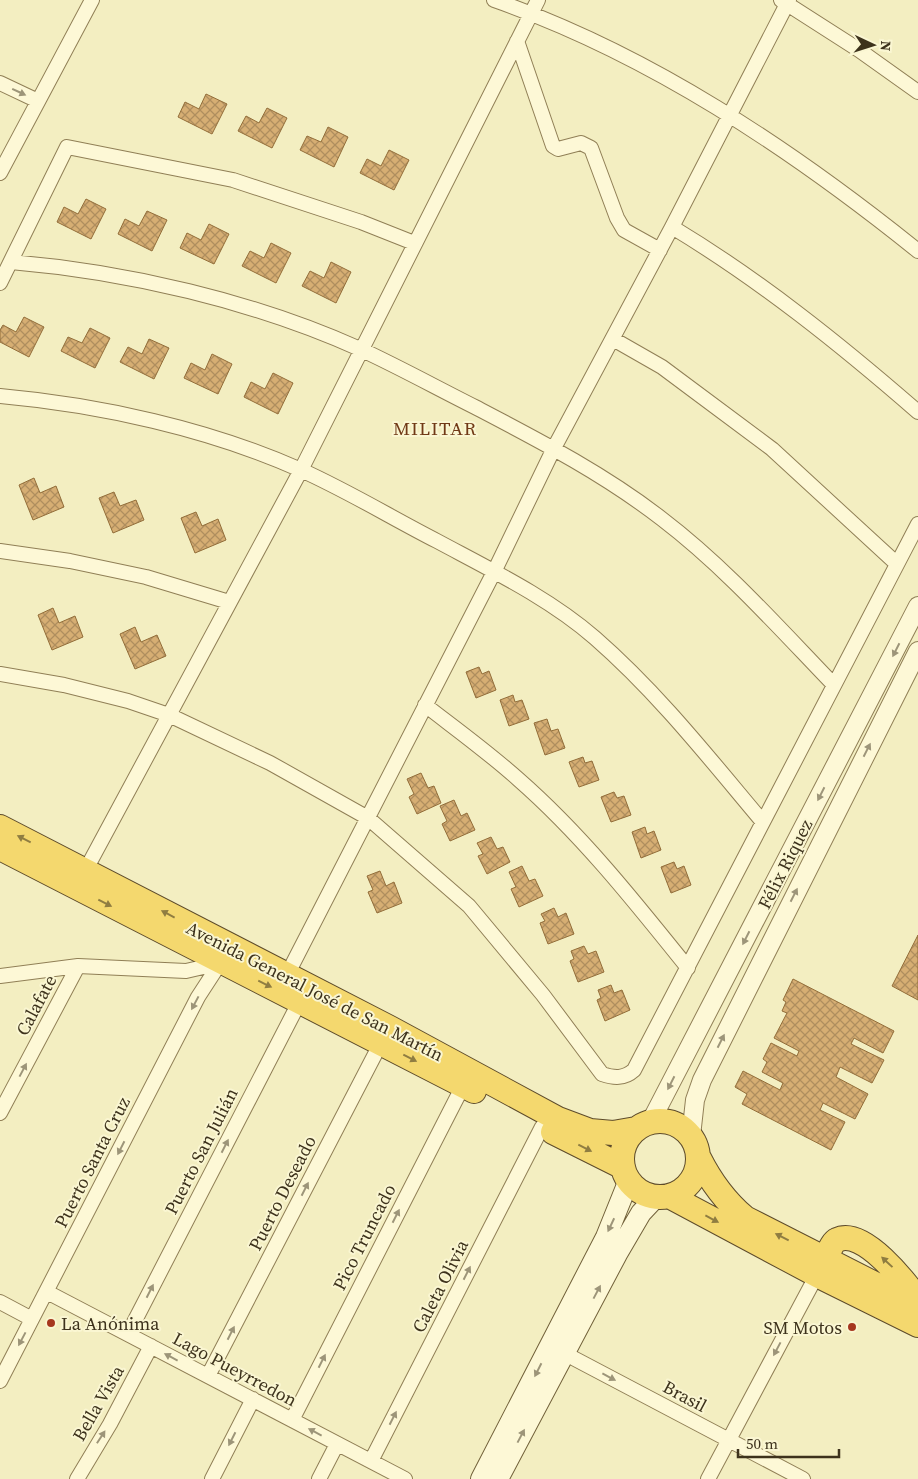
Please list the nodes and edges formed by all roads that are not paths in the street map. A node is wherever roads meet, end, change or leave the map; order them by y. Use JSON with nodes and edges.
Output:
{"nodes":[{"id":1,"x":92,"y":0,"type":"edge"},
{"id":2,"x":494,"y":0,"type":"edge"},
{"id":3,"x":538,"y":0,"type":"edge"},
{"id":4,"x":786,"y":1,"type":"edge"},
{"id":5,"x":531,"y":13,"type":"junction"},
{"id":6,"x":517,"y":41,"type":"junction"},
{"id":7,"x":0,"y":83,"type":"edge"},
{"id":8,"x":918,"y":92,"type":"edge"},
{"id":9,"x":38,"y":101,"type":"junction"},
{"id":10,"x":730,"y":116,"type":"junction"},
{"id":11,"x":0,"y":173,"type":"edge"},
{"id":12,"x":672,"y":227,"type":"junction"},
{"id":13,"x":414,"y":243,"type":"junction"},
{"id":14,"x":660,"y":250,"type":"junction"},
{"id":15,"x":918,"y":251,"type":"edge"},
{"id":16,"x":11,"y":262,"type":"junction"},
{"id":17,"x":0,"y":283,"type":"edge"},
{"id":18,"x":613,"y":338,"type":"junction"},
{"id":19,"x":360,"y":349,"type":"junction"},
{"id":20,"x":0,"y":396,"type":"edge"},
{"id":21,"x":918,"y":412,"type":"edge"},
{"id":22,"x":554,"y":448,"type":"junction"},
{"id":23,"x":301,"y":470,"type":"junction"},
{"id":24,"x":918,"y":524,"type":"edge"},
{"id":25,"x":0,"y":550,"type":"edge"},
{"id":26,"x":897,"y":564,"type":"junction"},
{"id":27,"x":494,"y":572,"type":"junction"},
{"id":28,"x":229,"y":602,"type":"junction"},
{"id":29,"x":918,"y":606,"type":"edge"},
{"id":30,"x":918,"y":651,"type":"edge"},
{"id":31,"x":0,"y":674,"type":"edge"},
{"id":32,"x":834,"y":684,"type":"junction"},
{"id":33,"x":425,"y":705,"type":"junction"},
{"id":34,"x":169,"y":715,"type":"junction"},
{"id":35,"x":368,"y":818,"type":"junction"},
{"id":36,"x":762,"y":822,"type":"junction"},
{"id":37,"x":0,"y":827,"type":"edge"},
{"id":38,"x":0,"y":848,"type":"edge"},
{"id":39,"x":81,"y":879,"type":"junction"},
{"id":40,"x":225,"y":954,"type":"junction"},
{"id":41,"x":78,"y":966,"type":"junction"},
{"id":42,"x":688,"y":968,"type":"junction"},
{"id":43,"x":287,"y":975,"type":"junction"},
{"id":44,"x":0,"y":976,"type":"edge"},
{"id":45,"x":304,"y":994,"type":"junction"},
{"id":46,"x":385,"y":1035,"type":"junction"},
{"id":47,"x":467,"y":1078,"type":"junction"},
{"id":48,"x":0,"y":1114,"type":"edge"},
{"id":49,"x":644,"y":1125,"type":"junction"},
{"id":50,"x":542,"y":1127,"type":"junction"},
{"id":51,"x":691,"y":1136,"type":"junction"},
{"id":52,"x":699,"y":1158,"type":"junction"},
{"id":53,"x":626,"y":1173,"type":"junction"},
{"id":54,"x":663,"y":1196,"type":"junction"},
{"id":55,"x":821,"y":1267,"type":"junction"},
{"id":56,"x":47,"y":1292,"type":"junction"},
{"id":57,"x":918,"y":1300,"type":"edge"},
{"id":58,"x":0,"y":1302,"type":"edge"},
{"id":59,"x":918,"y":1306,"type":"edge"},
{"id":60,"x":32,"y":1319,"type":"junction"},
{"id":61,"x":918,"y":1325,"type":"edge"},
{"id":62,"x":128,"y":1334,"type":"junction"},
{"id":63,"x":151,"y":1346,"type":"junction"},
{"id":64,"x":557,"y":1350,"type":"junction"},
{"id":65,"x":208,"y":1376,"type":"junction"},
{"id":66,"x":0,"y":1381,"type":"edge"},
{"id":67,"x":253,"y":1399,"type":"junction"},
{"id":68,"x":292,"y":1420,"type":"junction"},
{"id":69,"x":729,"y":1440,"type":"junction"},
{"id":70,"x":337,"y":1444,"type":"junction"},
{"id":71,"x":371,"y":1461,"type":"junction"},
{"id":72,"x":77,"y":1479,"type":"edge"},
{"id":73,"x":212,"y":1479,"type":"edge"},
{"id":74,"x":319,"y":1479,"type":"edge"},
{"id":75,"x":405,"y":1479,"type":"edge"},
{"id":76,"x":481,"y":1479,"type":"edge"},
{"id":77,"x":498,"y":1479,"type":"edge"},
{"id":78,"x":708,"y":1479,"type":"edge"},
{"id":79,"x":803,"y":1479,"type":"edge"}],
"edges":[{"from":1,"to":9,"type":"street"},
{"from":2,"to":5,"type":"street"},
{"from":3,"to":5,"type":"street"},
{"from":4,"to":8,"type":"street"},
{"from":4,"to":10,"type":"street"},
{"from":5,"to":6,"type":"street"},
{"from":5,"to":10,"type":"street"},
{"from":6,"to":13,"type":"street"},
{"from":6,"to":14,"type":"street"},
{"from":7,"to":9,"type":"street","one_way":true},
{"from":9,"to":11,"type":"street"},
{"from":10,"to":12,"type":"street"},
{"from":10,"to":15,"type":"street"},
{"from":12,"to":14,"type":"street"},
{"from":12,"to":21,"type":"street"},
{"from":13,"to":16,"type":"street"},
{"from":13,"to":19,"type":"street"},
{"from":14,"to":18,"type":"street"},
{"from":16,"to":17,"type":"street"},
{"from":16,"to":19,"type":"street"},
{"from":18,"to":22,"type":"street"},
{"from":18,"to":26,"type":"street"},
{"from":19,"to":22,"type":"street"},
{"from":19,"to":23,"type":"street"},
{"from":20,"to":23,"type":"street"},
{"from":22,"to":27,"type":"street"},
{"from":22,"to":32,"type":"street"},
{"from":23,"to":27,"type":"street"},
{"from":23,"to":28,"type":"street"},
{"from":24,"to":26,"type":"street"},
{"from":25,"to":28,"type":"street"},
{"from":26,"to":32,"type":"street"},
{"from":27,"to":33,"type":"street"},
{"from":27,"to":36,"type":"street"},
{"from":28,"to":34,"type":"street"},
{"from":29,"to":49,"type":"street","name":"Félix Riquez","one_way":true},
{"from":51,"to":30,"type":"street","name":"Félix Riquez","one_way":true},
{"from":31,"to":34,"type":"street"},
{"from":32,"to":36,"type":"street"},
{"from":33,"to":35,"type":"street"},
{"from":33,"to":42,"type":"street"},
{"from":34,"to":35,"type":"street"},
{"from":34,"to":39,"type":"street"},
{"from":35,"to":42,"type":"street"},
{"from":35,"to":43,"type":"street"},
{"from":36,"to":42,"type":"street"},
{"from":39,"to":37,"type":"highway","name":"Avenida General José de San Martín","one_way":true},
{"from":38,"to":39,"type":"highway","name":"Avenida General José de San Martín"},
{"from":39,"to":40,"type":"highway","name":"Avenida General José de San Martín"},
{"from":40,"to":41,"type":"street"},
{"from":40,"to":43,"type":"highway","name":"Avenida General José de San Martín"},
{"from":40,"to":45,"type":"highway","name":"Avenida General José de San Martín","one_way":true},
{"from":40,"to":56,"type":"street","name":"Puerto Santa Cruz","one_way":true},
{"from":41,"to":44,"type":"street"},
{"from":48,"to":41,"type":"street","name":"Calafate","one_way":true},
{"from":43,"to":45,"type":"highway","name":"Avenida General José de San Martín"},
{"from":45,"to":46,"type":"highway","name":"Avenida General José de San Martín"},
{"from":62,"to":45,"type":"street","name":"Puerto San Julián","one_way":true},
{"from":46,"to":47,"type":"highway","name":"Avenida General José de San Martín"},
{"from":65,"to":46,"type":"street","name":"Puerto Deseado","one_way":true},
{"from":47,"to":49,"type":"highway","name":"Avenida General José de San Martín"},
{"from":47,"to":50,"type":"highway","name":"Avenida General José de San Martín"},
{"from":68,"to":47,"type":"street","name":"Pico Truncado","one_way":true},
{"from":49,"to":51,"type":"highway","name":"Avenida General José de San Martín"},
{"from":49,"to":53,"type":"highway"},
{"from":50,"to":53,"type":"highway","name":"Avenida General José de San Martín","one_way":true},
{"from":71,"to":50,"type":"street","name":"Caleta Olivia","one_way":true},
{"from":51,"to":52,"type":"highway","name":"Avenida General José de San Martín"},
{"from":52,"to":54,"type":"highway"},
{"from":55,"to":52,"type":"highway","name":"Avenida General José de San Martín","one_way":true},
{"from":53,"to":54,"type":"highway","name":"Avenida General José de San Martín"},
{"from":53,"to":64,"type":"main road","one_way":true},
{"from":54,"to":55,"type":"highway","name":"Avenida General José de San Martín","one_way":true},
{"from":64,"to":54,"type":"main road","one_way":true},
{"from":57,"to":55,"type":"highway","one_way":true},
{"from":55,"to":59,"type":"highway","name":"Avenida General José de San Martín"},
{"from":55,"to":61,"type":"highway","name":"Avenida General José de San Martín"},
{"from":55,"to":69,"type":"street","one_way":true},
{"from":56,"to":60,"type":"street","name":"Puerto Santa Cruz"},
{"from":56,"to":62,"type":"street","name":"Lago Pueyrredon"},
{"from":58,"to":60,"type":"street"},
{"from":60,"to":66,"type":"street","name":"Puerto Santa Cruz","one_way":true},
{"from":62,"to":63,"type":"street","name":"Lago Pueyrredon"},
{"from":65,"to":63,"type":"street","name":"Lago Pueyrredon","one_way":true},
{"from":72,"to":63,"type":"street","name":"Bella Vista","one_way":true},
{"from":64,"to":69,"type":"street","name":"Brasil","one_way":true},
{"from":64,"to":76,"type":"main road","one_way":true},
{"from":77,"to":64,"type":"main road","one_way":true},
{"from":65,"to":67,"type":"street","name":"Lago Pueyrredon"},
{"from":67,"to":68,"type":"street","name":"Lago Pueyrredon"},
{"from":67,"to":73,"type":"street","one_way":true},
{"from":70,"to":68,"type":"street","name":"Lago Pueyrredon","one_way":true},
{"from":69,"to":78,"type":"street"},
{"from":69,"to":79,"type":"street","name":"Brasil"},
{"from":70,"to":71,"type":"street","name":"Lago Pueyrredon"},
{"from":70,"to":74,"type":"street"},
{"from":71,"to":75,"type":"street","name":"Lago Pueyrredon"}]}
